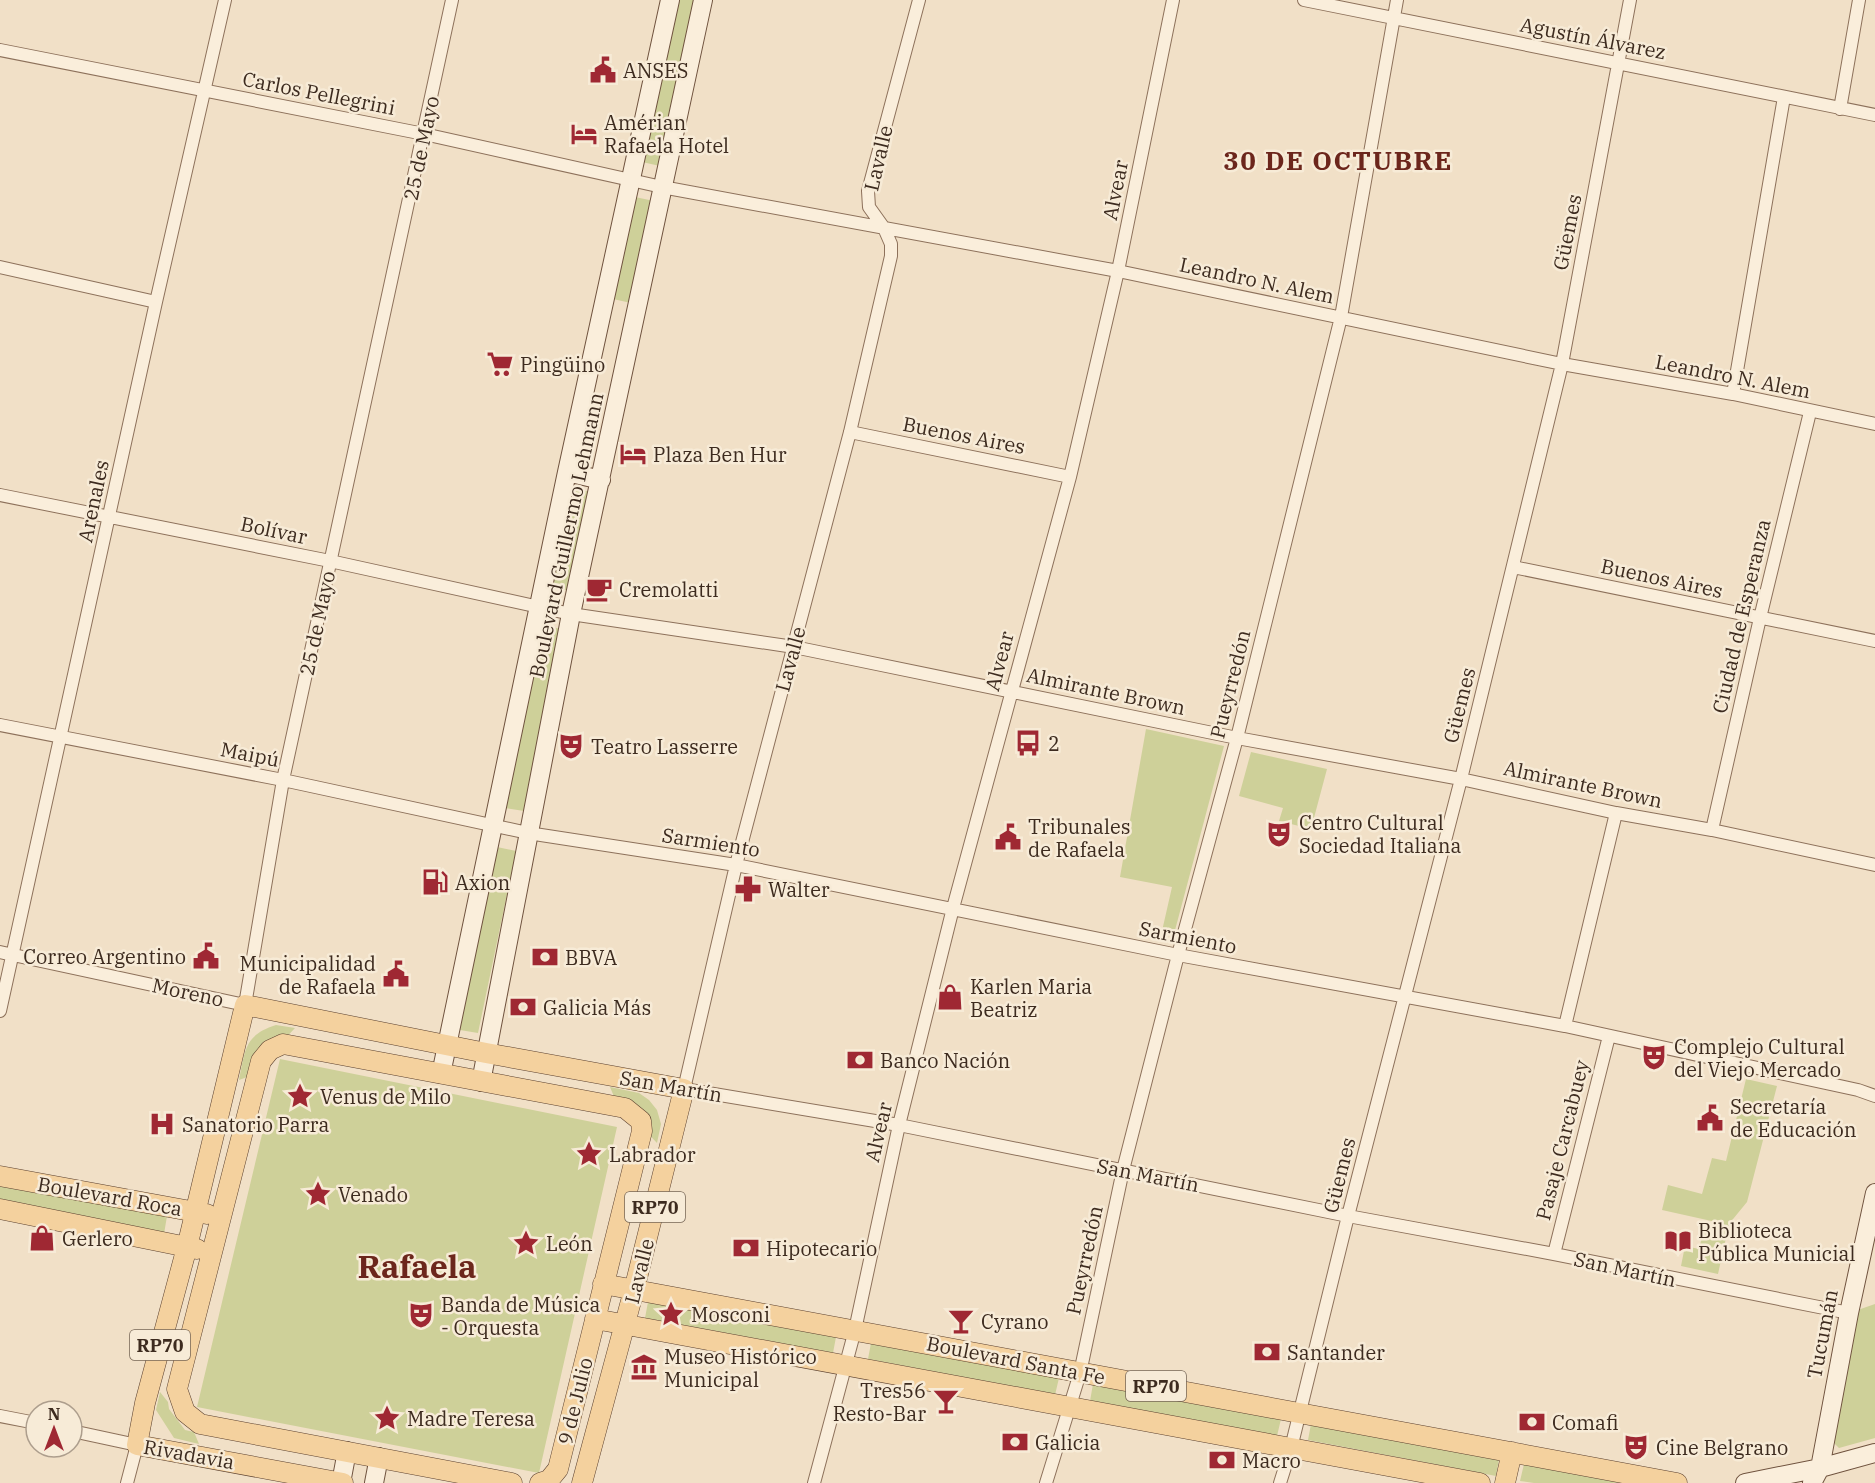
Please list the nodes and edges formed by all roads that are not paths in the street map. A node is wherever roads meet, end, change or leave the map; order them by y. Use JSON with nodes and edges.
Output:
{"nodes":[{"id":1,"x":225,"y":0,"type":"edge"},
{"id":2,"x":452,"y":0,"type":"edge"},
{"id":3,"x":670,"y":0,"type":"edge"},
{"id":4,"x":702,"y":0,"type":"edge"},
{"id":5,"x":919,"y":0,"type":"edge"},
{"id":6,"x":1173,"y":0,"type":"edge"},
{"id":7,"x":1304,"y":0,"type":"edge"},
{"id":8,"x":1397,"y":0,"type":"edge"},
{"id":9,"x":1630,"y":0,"type":"edge"},
{"id":10,"x":1859,"y":0,"type":"edge"},
{"id":11,"x":1394,"y":18,"type":"junction"},
{"id":12,"x":0,"y":50,"type":"edge"},
{"id":13,"x":1618,"y":63,"type":"junction"},
{"id":14,"x":206,"y":91,"type":"junction"},
{"id":15,"x":1784,"y":97,"type":"junction"},
{"id":16,"x":1840,"y":109,"type":"junction"},
{"id":17,"x":1875,"y":115,"type":"edge"},
{"id":18,"x":424,"y":134,"type":"junction"},
{"id":19,"x":629,"y":180,"type":"junction"},
{"id":20,"x":662,"y":187,"type":"junction"},
{"id":21,"x":884,"y":228,"type":"junction"},
{"id":22,"x":0,"y":267,"type":"edge"},
{"id":23,"x":1118,"y":271,"type":"junction"},
{"id":24,"x":156,"y":302,"type":"junction"},
{"id":25,"x":603,"y":309,"type":"junction"},
{"id":26,"x":635,"y":316,"type":"junction"},
{"id":27,"x":1341,"y":317,"type":"junction"},
{"id":28,"x":1562,"y":364,"type":"junction"},
{"id":29,"x":1733,"y":394,"type":"junction"},
{"id":30,"x":1810,"y":412,"type":"junction"},
{"id":31,"x":1875,"y":424,"type":"edge"},
{"id":32,"x":850,"y":432,"type":"junction"},
{"id":33,"x":567,"y":471,"type":"junction"},
{"id":34,"x":1070,"y":477,"type":"junction"},
{"id":35,"x":601,"y":480,"type":"junction"},
{"id":36,"x":0,"y":495,"type":"edge"},
{"id":37,"x":110,"y":516,"type":"junction"},
{"id":38,"x":330,"y":561,"type":"junction"},
{"id":39,"x":1513,"y":567,"type":"junction"},
{"id":40,"x":538,"y":608,"type":"junction"},
{"id":41,"x":571,"y":614,"type":"junction"},
{"id":42,"x":1760,"y":618,"type":"junction"},
{"id":43,"x":1875,"y":641,"type":"edge"},
{"id":44,"x":794,"y":647,"type":"junction"},
{"id":45,"x":1011,"y":691,"type":"junction"},
{"id":46,"x":0,"y":725,"type":"edge"},
{"id":47,"x":60,"y":736,"type":"junction"},
{"id":48,"x":1237,"y":738,"type":"junction"},
{"id":49,"x":1461,"y":778,"type":"junction"},
{"id":50,"x":283,"y":780,"type":"junction"},
{"id":51,"x":1616,"y":813,"type":"junction"},
{"id":52,"x":492,"y":824,"type":"junction"},
{"id":53,"x":1712,"y":830,"type":"junction"},
{"id":54,"x":528,"y":833,"type":"junction"},
{"id":55,"x":736,"y":865,"type":"junction"},
{"id":56,"x":1875,"y":866,"type":"edge"},
{"id":57,"x":953,"y":909,"type":"junction"},
{"id":58,"x":6,"y":953,"type":"edge"},
{"id":59,"x":1178,"y":955,"type":"junction"},
{"id":60,"x":1405,"y":996,"type":"junction"},
{"id":61,"x":244,"y":1005,"type":"junction"},
{"id":62,"x":0,"y":1011,"type":"edge"},
{"id":63,"x":1565,"y":1026,"type":"junction"},
{"id":64,"x":1609,"y":1036,"type":"junction"},
{"id":65,"x":446,"y":1045,"type":"junction"},
{"id":66,"x":486,"y":1053,"type":"junction"},
{"id":67,"x":441,"y":1074,"type":"junction"},
{"id":68,"x":481,"y":1082,"type":"junction"},
{"id":69,"x":684,"y":1089,"type":"junction"},
{"id":70,"x":1875,"y":1096,"type":"edge"},
{"id":71,"x":640,"y":1121,"type":"joint"},
{"id":72,"x":899,"y":1125,"type":"junction"},
{"id":73,"x":1123,"y":1170,"type":"junction"},
{"id":74,"x":0,"y":1176,"type":"edge"},
{"id":75,"x":1875,"y":1193,"type":"edge"},
{"id":76,"x":0,"y":1209,"type":"edge"},
{"id":77,"x":194,"y":1212,"type":"junction"},
{"id":78,"x":1348,"y":1215,"type":"junction"},
{"id":79,"x":220,"y":1217,"type":"junction"},
{"id":80,"x":187,"y":1247,"type":"junction"},
{"id":81,"x":213,"y":1251,"type":"junction"},
{"id":82,"x":1554,"y":1254,"type":"junction"},
{"id":83,"x":603,"y":1284,"type":"junction"},
{"id":84,"x":634,"y":1290,"type":"junction"},
{"id":85,"x":1849,"y":1313,"type":"junction"},
{"id":86,"x":595,"y":1319,"type":"junction"},
{"id":87,"x":625,"y":1324,"type":"junction"},
{"id":88,"x":855,"y":1330,"type":"junction"},
{"id":89,"x":846,"y":1364,"type":"junction"},
{"id":90,"x":1080,"y":1372,"type":"junction"},
{"id":91,"x":1068,"y":1405,"type":"junction"},
{"id":92,"x":1300,"y":1413,"type":"junction"},
{"id":93,"x":0,"y":1416,"type":"edge"},
{"id":94,"x":24,"y":1421,"type":"edge"},
{"id":95,"x":84,"y":1434,"type":"edge"},
{"id":96,"x":137,"y":1445,"type":"junction"},
{"id":97,"x":1291,"y":1448,"type":"junction"},
{"id":98,"x":348,"y":1450,"type":"junction"},
{"id":99,"x":1512,"y":1452,"type":"junction"},
{"id":100,"x":1875,"y":1452,"type":"edge"},
{"id":101,"x":380,"y":1457,"type":"junction"},
{"id":102,"x":1816,"y":1475,"type":"edge"},
{"id":103,"x":544,"y":1481,"type":"edge"},
{"id":104,"x":127,"y":1483,"type":"edge"},
{"id":105,"x":342,"y":1483,"type":"edge"},
{"id":106,"x":374,"y":1483,"type":"edge"},
{"id":107,"x":512,"y":1483,"type":"edge"},
{"id":108,"x":582,"y":1483,"type":"edge"},
{"id":109,"x":814,"y":1483,"type":"edge"},
{"id":110,"x":1046,"y":1483,"type":"edge"},
{"id":111,"x":1280,"y":1483,"type":"edge"},
{"id":112,"x":1480,"y":1483,"type":"edge"},
{"id":113,"x":1505,"y":1483,"type":"edge"},
{"id":114,"x":1677,"y":1483,"type":"edge"},
{"id":115,"x":1745,"y":1483,"type":"edge"}],
"edges":[{"from":1,"to":14,"type":"street","name":"Arenales"},
{"from":2,"to":18,"type":"street","name":"25 de Mayo"},
{"from":3,"to":19,"type":"main road","name":"Boulevard Guillermo Lehmann"},
{"from":4,"to":20,"type":"main road","name":"Boulevard Guillermo Lehmann"},
{"from":5,"to":21,"type":"street","name":"Lavalle"},
{"from":6,"to":23,"type":"street","name":"Alvear"},
{"from":7,"to":11,"type":"street","name":"Agustín Álvarez"},
{"from":8,"to":11,"type":"street","name":"Pueyrredón"},
{"from":9,"to":13,"type":"street","name":"Güemes"},
{"from":10,"to":16,"type":"street"},
{"from":11,"to":13,"type":"street","name":"Agustín Álvarez"},
{"from":11,"to":27,"type":"street","name":"Pueyrredón"},
{"from":12,"to":14,"type":"street","name":"Carlos Pellegrini"},
{"from":13,"to":15,"type":"street","name":"Agustín Álvarez"},
{"from":13,"to":28,"type":"street","name":"Güemes"},
{"from":14,"to":18,"type":"street","name":"Carlos Pellegrini"},
{"from":14,"to":24,"type":"street","name":"Arenales"},
{"from":15,"to":16,"type":"street","name":"Agustín Álvarez"},
{"from":15,"to":29,"type":"street"},
{"from":16,"to":17,"type":"street","name":"Agustín Álvarez"},
{"from":18,"to":19,"type":"street","name":"Carlos Pellegrini"},
{"from":18,"to":38,"type":"street","name":"25 de Mayo"},
{"from":19,"to":20,"type":"street","name":"Leandro N. Alem"},
{"from":19,"to":25,"type":"main road","name":"Boulevard Guillermo Lehmann"},
{"from":20,"to":21,"type":"street","name":"Leandro N. Alem"},
{"from":20,"to":26,"type":"main road","name":"Boulevard Guillermo Lehmann"},
{"from":21,"to":23,"type":"street","name":"Leandro N. Alem"},
{"from":21,"to":32,"type":"street","name":"Lavalle"},
{"from":22,"to":24,"type":"street"},
{"from":23,"to":27,"type":"street","name":"Leandro N. Alem"},
{"from":23,"to":34,"type":"street","name":"Alvear"},
{"from":24,"to":37,"type":"street","name":"Arenales"},
{"from":25,"to":26,"type":"main road"},
{"from":25,"to":33,"type":"main road","name":"Boulevard Guillermo Lehmann"},
{"from":26,"to":35,"type":"main road","name":"Boulevard Guillermo Lehmann"},
{"from":27,"to":28,"type":"street","name":"Leandro N. Alem"},
{"from":27,"to":48,"type":"street","name":"Pueyrredón"},
{"from":28,"to":29,"type":"street","name":"Leandro N. Alem"},
{"from":28,"to":39,"type":"street","name":"Güemes"},
{"from":29,"to":30,"type":"street","name":"Leandro N. Alem"},
{"from":30,"to":31,"type":"street","name":"Leandro N. Alem"},
{"from":30,"to":42,"type":"street","name":"Ciudad de Esperanza"},
{"from":32,"to":34,"type":"street","name":"Buenos Aires"},
{"from":32,"to":44,"type":"street","name":"Lavalle"},
{"from":33,"to":35,"type":"main road"},
{"from":33,"to":40,"type":"main road","name":"Boulevard Guillermo Lehmann"},
{"from":34,"to":45,"type":"street","name":"Alvear"},
{"from":35,"to":41,"type":"main road","name":"Boulevard Guillermo Lehmann"},
{"from":36,"to":37,"type":"street","name":"Bolívar"},
{"from":37,"to":38,"type":"street","name":"Bolívar"},
{"from":37,"to":47,"type":"street","name":"Arenales"},
{"from":38,"to":40,"type":"street","name":"Bolívar"},
{"from":38,"to":50,"type":"street","name":"25 de Mayo"},
{"from":39,"to":42,"type":"street","name":"Buenos Aires"},
{"from":39,"to":49,"type":"street","name":"Güemes"},
{"from":40,"to":41,"type":"street","name":"Almirante Brown"},
{"from":40,"to":52,"type":"main road","name":"Boulevard Guillermo Lehmann"},
{"from":41,"to":44,"type":"street","name":"Almirante Brown"},
{"from":41,"to":54,"type":"main road","name":"Boulevard Guillermo Lehmann"},
{"from":42,"to":43,"type":"street","name":"Buenos Aires"},
{"from":42,"to":53,"type":"street","name":"Ciudad de Esperanza"},
{"from":44,"to":45,"type":"street","name":"Almirante Brown"},
{"from":44,"to":55,"type":"street","name":"Lavalle"},
{"from":45,"to":48,"type":"street","name":"Almirante Brown"},
{"from":45,"to":57,"type":"street","name":"Alvear"},
{"from":46,"to":47,"type":"street","name":"Maipú"},
{"from":47,"to":50,"type":"street","name":"Maipú"},
{"from":47,"to":58,"type":"street","name":"Arenales"},
{"from":48,"to":49,"type":"street","name":"Almirante Brown"},
{"from":48,"to":59,"type":"street","name":"Pueyrredón"},
{"from":49,"to":51,"type":"street","name":"Almirante Brown"},
{"from":49,"to":60,"type":"street","name":"Güemes"},
{"from":50,"to":52,"type":"street","name":"Maipú"},
{"from":50,"to":61,"type":"street","name":"25 de Mayo"},
{"from":51,"to":53,"type":"street","name":"Almirante Brown"},
{"from":51,"to":63,"type":"street"},
{"from":52,"to":54,"type":"street","name":"Sarmiento"},
{"from":52,"to":65,"type":"main road","name":"Boulevard Guillermo Lehmann"},
{"from":53,"to":56,"type":"street","name":"Almirante Brown"},
{"from":54,"to":55,"type":"street","name":"Sarmiento"},
{"from":54,"to":66,"type":"main road","name":"Boulevard Guillermo Lehmann"},
{"from":55,"to":57,"type":"street","name":"Sarmiento"},
{"from":55,"to":69,"type":"street","name":"Lavalle"},
{"from":57,"to":59,"type":"street","name":"Sarmiento"},
{"from":57,"to":72,"type":"street","name":"Alvear"},
{"from":58,"to":61,"type":"street","name":"Moreno"},
{"from":58,"to":62,"type":"street","name":"Arenales"},
{"from":59,"to":60,"type":"street","name":"Sarmiento"},
{"from":59,"to":73,"type":"street","name":"Pueyrredón"},
{"from":60,"to":63,"type":"street","name":"Sarmiento"},
{"from":60,"to":78,"type":"street","name":"Güemes"},
{"from":61,"to":65,"type":"main road","name":"Moreno"},
{"from":61,"to":77,"type":"main road","name":"25 de Mayo","number":"RP70"},
{"from":63,"to":64,"type":"street","name":"Sarmiento"},
{"from":64,"to":70,"type":"street","name":"Sarmiento"},
{"from":64,"to":82,"type":"street","name":"Pasaje Carcabuey"},
{"from":65,"to":66,"type":"main road","name":"San Martín"},
{"from":65,"to":67,"type":"main road","name":"Boulevard Guillermo Lehmann"},
{"from":66,"to":68,"type":"main road","name":"Boulevard Guillermo Lehmann"},
{"from":66,"to":69,"type":"main road","name":"San Martín"},
{"from":67,"to":68,"type":"main road","name":"San Martín"},
{"from":67,"to":79,"type":"main road"},
{"from":68,"to":71,"type":"main road","name":"San Martín"},
{"from":69,"to":72,"type":"street","name":"San Martín"},
{"from":69,"to":84,"type":"main road","name":"Lavalle","number":"RP70"},
{"from":71,"to":83,"type":"main road","name":"Lavalle"},
{"from":72,"to":73,"type":"street","name":"San Martín"},
{"from":72,"to":88,"type":"street","name":"Alvear"},
{"from":73,"to":78,"type":"street","name":"San Martín"},
{"from":73,"to":90,"type":"street","name":"Pueyrredón"},
{"from":74,"to":77,"type":"main road","name":"Boulevard Roca"},
{"from":75,"to":85,"type":"main road","name":"Tucumán"},
{"from":76,"to":80,"type":"main road","name":"Boulevard Roca"},
{"from":77,"to":79,"type":"main road","name":"Boulevard Roca"},
{"from":77,"to":80,"type":"main road","name":"25 de Mayo","number":"RP70"},
{"from":78,"to":82,"type":"street","name":"San Martín"},
{"from":78,"to":92,"type":"street","name":"Güemes"},
{"from":79,"to":81,"type":"main road"},
{"from":80,"to":81,"type":"main road","name":"Boulevard Roca"},
{"from":80,"to":96,"type":"main road","number":"RP70"},
{"from":81,"to":98,"type":"main road","name":"Rivadavia"},
{"from":82,"to":85,"type":"street","name":"San Martín"},
{"from":83,"to":84,"type":"main road","name":"Boulevard Santa Fe"},
{"from":83,"to":86,"type":"main road","name":"Lavalle"},
{"from":84,"to":87,"type":"main road","name":"Lavalle","number":"RP70"},
{"from":84,"to":88,"type":"main road","name":"Boulevard Santa Fe","number":"RP70"},
{"from":85,"to":102,"type":"main road","name":"Tucumán"},
{"from":86,"to":87,"type":"main road","name":"Boulevard Santa Fe"},
{"from":86,"to":103,"type":"main road","name":"9 de Julio"},
{"from":87,"to":89,"type":"main road","name":"Boulevard Santa Fe","number":"RP70"},
{"from":87,"to":108,"type":"main road","name":"9 de Julio","number":"RP70"},
{"from":88,"to":89,"type":"street","name":"Alvear"},
{"from":88,"to":90,"type":"main road","name":"Boulevard Santa Fe","number":"RP70"},
{"from":89,"to":91,"type":"main road","name":"Boulevard Santa Fe","number":"RP70"},
{"from":89,"to":109,"type":"street","name":"Alvear"},
{"from":90,"to":91,"type":"street","name":"Pueyrredón"},
{"from":90,"to":92,"type":"main road","name":"Boulevard Santa Fe","number":"RP70"},
{"from":91,"to":97,"type":"main road","name":"Boulevard Santa Fe","number":"RP70"},
{"from":91,"to":110,"type":"street","name":"Pueyrredón"},
{"from":92,"to":97,"type":"street","name":"Güemes"},
{"from":92,"to":99,"type":"main road","name":"Boulevard Santa Fe","number":"RP70"},
{"from":93,"to":94,"type":"street"},
{"from":95,"to":96,"type":"street","name":"Rivadavia"},
{"from":96,"to":104,"type":"street"},
{"from":96,"to":105,"type":"main road","name":"Rivadavia"},
{"from":97,"to":111,"type":"street","name":"Güemes"},
{"from":97,"to":112,"type":"main road","name":"Boulevard Santa Fe","number":"RP70"},
{"from":98,"to":101,"type":"main road","name":"Rivadavia"},
{"from":98,"to":105,"type":"main road"},
{"from":99,"to":113,"type":"main road"},
{"from":99,"to":114,"type":"main road","name":"Boulevard Santa Fe","number":"RP70"},
{"from":100,"to":102,"type":"main road"},
{"from":101,"to":106,"type":"main road"},
{"from":101,"to":107,"type":"main road","name":"Rivadavia"},
{"from":102,"to":115,"type":"main road"}]}
